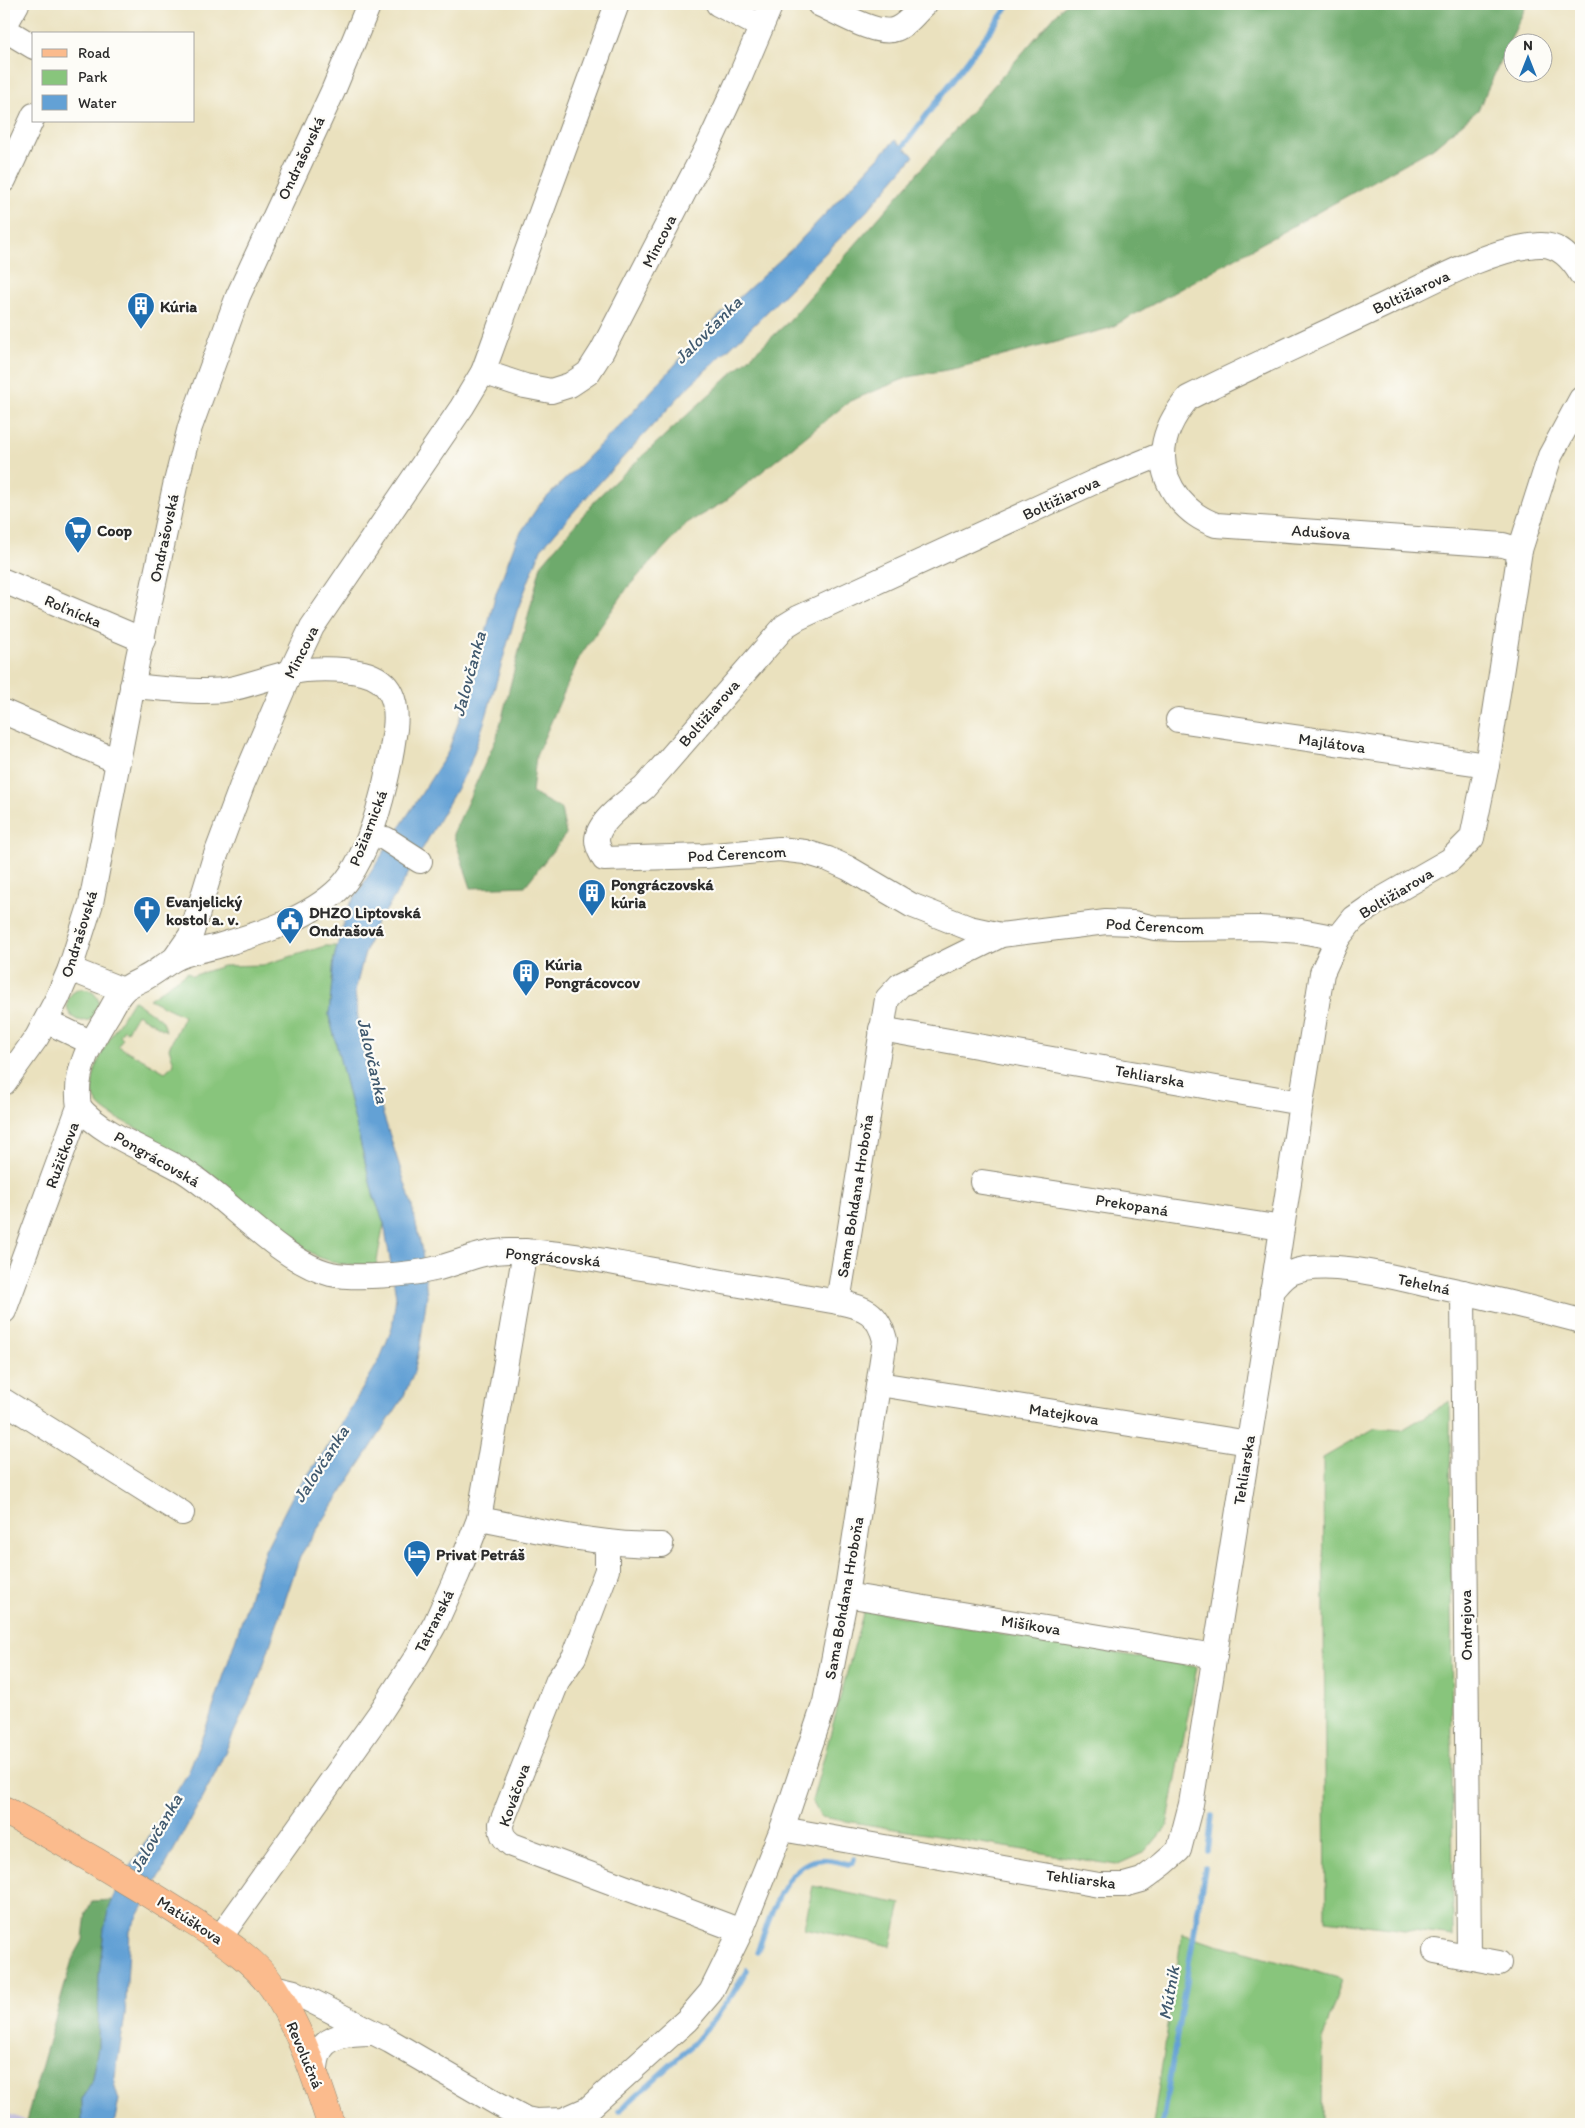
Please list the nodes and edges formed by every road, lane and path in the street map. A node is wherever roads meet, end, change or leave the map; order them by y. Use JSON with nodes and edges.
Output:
{"nodes":[{"id":1,"x":17,"y":4,"type":"edge"},
{"id":2,"x":369,"y":4,"type":"edge"},
{"id":3,"x":617,"y":4,"type":"edge"},
{"id":4,"x":718,"y":4,"type":"edge"},
{"id":5,"x":771,"y":4,"type":"edge"},
{"id":6,"x":819,"y":4,"type":"edge"},
{"id":7,"x":925,"y":4,"type":"edge"},
{"id":8,"x":760,"y":26,"type":"junction"},
{"id":9,"x":4,"y":28,"type":"edge"},
{"id":10,"x":32,"y":46,"type":"edge"},
{"id":11,"x":32,"y":119,"type":"edge"},
{"id":12,"x":4,"y":180,"type":"edge"},
{"id":13,"x":1581,"y":274,"type":"edge"},
{"id":14,"x":482,"y":372,"type":"junction"},
{"id":15,"x":1581,"y":399,"type":"edge"},
{"id":16,"x":1162,"y":454,"type":"junction"},
{"id":17,"x":1520,"y":550,"type":"junction"},
{"id":18,"x":4,"y":581,"type":"edge"},
{"id":19,"x":143,"y":640,"type":"junction"},
{"id":20,"x":290,"y":673,"type":"junction"},
{"id":21,"x":132,"y":686,"type":"junction"},
{"id":22,"x":4,"y":712,"type":"edge"},
{"id":23,"x":1178,"y":720,"type":"dead end"},
{"id":24,"x":117,"y":761,"type":"junction"},
{"id":25,"x":1487,"y":766,"type":"junction"},
{"id":26,"x":386,"y":838,"type":"dead end"},
{"id":27,"x":604,"y":859,"type":"joint"},
{"id":28,"x":420,"y":861,"type":"dead end"},
{"id":29,"x":1001,"y":935,"type":"junction"},
{"id":30,"x":1338,"y":938,"type":"junction"},
{"id":31,"x":175,"y":958,"type":"junction"},
{"id":32,"x":70,"y":969,"type":"junction"},
{"id":33,"x":123,"y":990,"type":"junction"},
{"id":34,"x":46,"y":1021,"type":"junction"},
{"id":35,"x":881,"y":1029,"type":"junction"},
{"id":36,"x":90,"y":1042,"type":"junction"},
{"id":37,"x":4,"y":1083,"type":"edge"},
{"id":38,"x":1301,"y":1103,"type":"junction"},
{"id":39,"x":79,"y":1107,"type":"junction"},
{"id":40,"x":982,"y":1182,"type":"dead end"},
{"id":41,"x":1282,"y":1228,"type":"junction"},
{"id":42,"x":525,"y":1251,"type":"junction"},
{"id":43,"x":1272,"y":1291,"type":"junction"},
{"id":44,"x":1463,"y":1292,"type":"junction"},
{"id":45,"x":838,"y":1302,"type":"junction"},
{"id":46,"x":4,"y":1311,"type":"edge"},
{"id":47,"x":1581,"y":1322,"type":"edge"},
{"id":48,"x":879,"y":1384,"type":"junction"},
{"id":49,"x":4,"y":1401,"type":"edge"},
{"id":50,"x":1249,"y":1443,"type":"junction"},
{"id":51,"x":182,"y":1513,"type":"dead end"},
{"id":52,"x":479,"y":1519,"type":"junction"},
{"id":53,"x":607,"y":1542,"type":"junction"},
{"id":54,"x":661,"y":1545,"type":"dead end"},
{"id":55,"x":846,"y":1595,"type":"junction"},
{"id":56,"x":1215,"y":1656,"type":"junction"},
{"id":57,"x":4,"y":1810,"type":"edge"},
{"id":58,"x":782,"y":1829,"type":"junction"},
{"id":59,"x":741,"y":1931,"type":"junction"},
{"id":60,"x":219,"y":1938,"type":"junction"},
{"id":61,"x":1435,"y":1951,"type":"dead end"},
{"id":62,"x":1469,"y":1957,"type":"junction"},
{"id":63,"x":1499,"y":1963,"type":"dead end"},
{"id":64,"x":273,"y":1987,"type":"junction"},
{"id":65,"x":372,"y":2033,"type":"junction"},
{"id":66,"x":315,"y":2077,"type":"junction"},
{"id":67,"x":331,"y":2124,"type":"edge"}],
"edges":[{"from":1,"to":9,"type":"street"},
{"from":2,"to":19,"type":"street","name":"Ondrašovská"},
{"from":3,"to":14,"type":"street","name":"Mincova"},
{"from":4,"to":8,"type":"street"},
{"from":5,"to":8,"type":"street","name":"Mincova"},
{"from":6,"to":7,"type":"street"},
{"from":8,"to":14,"type":"street","name":"Mincova"},
{"from":9,"to":10,"type":"street"},
{"from":11,"to":12,"type":"street"},
{"from":13,"to":16,"type":"street","name":"Boltižiarova"},
{"from":14,"to":20,"type":"street","name":"Mincova"},
{"from":15,"to":17,"type":"street"},
{"from":16,"to":17,"type":"street","name":"Adušova"},
{"from":16,"to":27,"type":"street","name":"Boltižiarova"},
{"from":17,"to":25,"type":"street"},
{"from":18,"to":19,"type":"street","name":"Roľnícka"},
{"from":19,"to":21,"type":"street","name":"Ondrašovská"},
{"from":20,"to":21,"type":"street","name":"Požiarnická"},
{"from":20,"to":31,"type":"street","name":"Mincova"},
{"from":20,"to":31,"type":"street","name":"Požiarnická"},
{"from":21,"to":24,"type":"street","name":"Ondrašovská"},
{"from":22,"to":24,"type":"street"},
{"from":23,"to":25,"type":"street","name":"Majlátova"},
{"from":24,"to":32,"type":"street","name":"Ondrašovská"},
{"from":25,"to":30,"type":"street","name":"Boltižiarova"},
{"from":26,"to":28,"type":"street"},
{"from":27,"to":29,"type":"street","name":"Pod Čerencom"},
{"from":29,"to":30,"type":"street","name":"Pod Čerencom"},
{"from":29,"to":35,"type":"street","name":"Pod Čerencom"},
{"from":30,"to":38,"type":"street","name":"Boltižiarova"},
{"from":31,"to":33,"type":"street","name":"Požiarnická"},
{"from":32,"to":33,"type":"street"},
{"from":32,"to":34,"type":"street","name":"Ondrašovská"},
{"from":33,"to":36,"type":"street","name":"Požiarnická"},
{"from":34,"to":36,"type":"street"},
{"from":34,"to":37,"type":"street","name":"Ondrašovská"},
{"from":35,"to":38,"type":"street","name":"Tehliarska"},
{"from":35,"to":45,"type":"street","name":"Sama Bohdana Hroboňa"},
{"from":36,"to":39,"type":"street","name":"Ružičkova"},
{"from":38,"to":41,"type":"street","name":"Tehliarska"},
{"from":39,"to":42,"type":"street","name":"Pongrácovská"},
{"from":39,"to":46,"type":"street","name":"Ružičkova"},
{"from":40,"to":41,"type":"street","name":"Prekopaná"},
{"from":41,"to":43,"type":"street","name":"Tehliarska"},
{"from":42,"to":45,"type":"street","name":"Pongrácovská"},
{"from":42,"to":52,"type":"street","name":"Tatranská"},
{"from":43,"to":44,"type":"street","name":"Tehelná"},
{"from":43,"to":50,"type":"street","name":"Tehliarska"},
{"from":44,"to":47,"type":"street","name":"Tehelná"},
{"from":44,"to":62,"type":"street","name":"Ondrejova"},
{"from":45,"to":48,"type":"street","name":"Sama Bohdana Hroboňa"},
{"from":48,"to":50,"type":"street","name":"Matejkova"},
{"from":48,"to":55,"type":"street","name":"Sama Bohdana Hroboňa"},
{"from":49,"to":51,"type":"street"},
{"from":50,"to":56,"type":"street","name":"Tehliarska"},
{"from":52,"to":53,"type":"street"},
{"from":52,"to":60,"type":"street","name":"Tatranská"},
{"from":53,"to":54,"type":"street"},
{"from":53,"to":59,"type":"street","name":"Kováčova"},
{"from":55,"to":56,"type":"street","name":"Mišíkova"},
{"from":55,"to":58,"type":"street","name":"Sama Bohdana Hroboňa"},
{"from":56,"to":58,"type":"street","name":"Tehliarska"},
{"from":57,"to":60,"type":"main road","name":"Matúškova"},
{"from":58,"to":59,"type":"street","name":"Sama Bohdana Hroboňa"},
{"from":59,"to":65,"type":"street","name":"Sama Bohdana Hroboňa"},
{"from":60,"to":64,"type":"main road","name":"Matúškova"},
{"from":61,"to":62,"type":"street"},
{"from":62,"to":63,"type":"street"},
{"from":64,"to":65,"type":"street"},
{"from":64,"to":66,"type":"main road","name":"Revolučná"},
{"from":65,"to":66,"type":"street"},
{"from":66,"to":67,"type":"main road","name":"Revolučná"}]}
